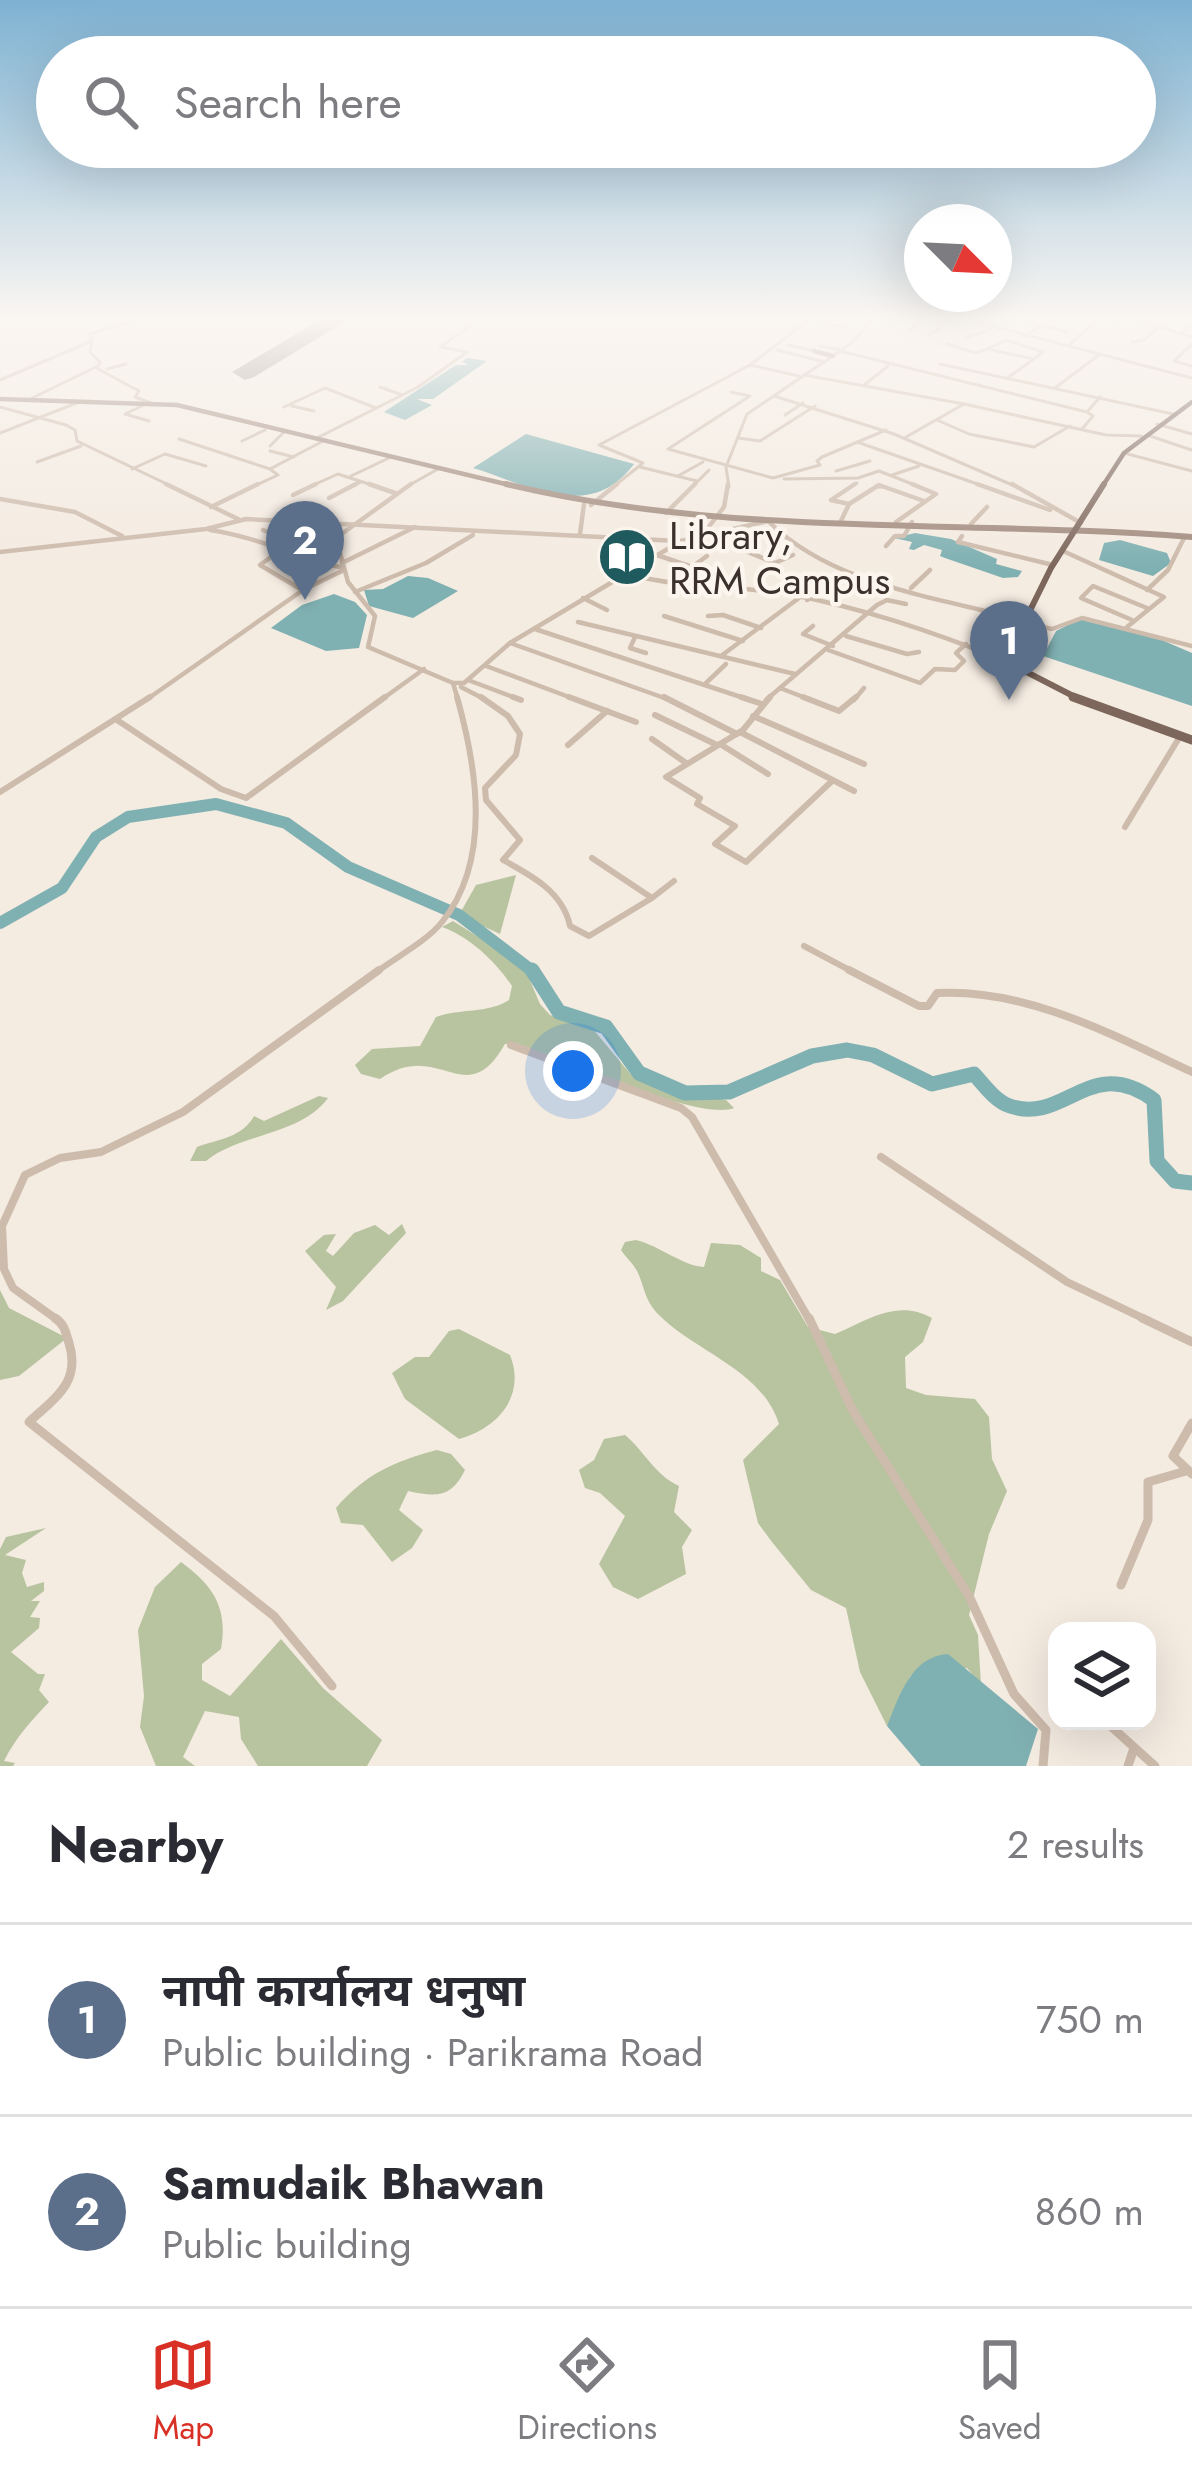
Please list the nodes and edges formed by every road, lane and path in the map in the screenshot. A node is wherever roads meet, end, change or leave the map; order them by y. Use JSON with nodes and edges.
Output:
{"nodes":[{"id":1,"x":78,"y":402,"type":"edge"},
{"id":2,"x":94,"y":402,"type":"edge"},
{"id":3,"x":147,"y":402,"type":"edge"},
{"id":4,"x":294,"y":402,"type":"edge"},
{"id":5,"x":362,"y":402,"type":"edge"},
{"id":6,"x":388,"y":402,"type":"edge"},
{"id":7,"x":681,"y":402,"type":"edge"},
{"id":8,"x":741,"y":402,"type":"edge"},
{"id":9,"x":764,"y":402,"type":"edge"},
{"id":10,"x":955,"y":402,"type":"edge"},
{"id":11,"x":1046,"y":402,"type":"edge"},
{"id":12,"x":1096,"y":402,"type":"edge"},
{"id":13,"x":1120,"y":402,"type":"edge"},
{"id":14,"x":1192,"y":402,"type":"edge"},
{"id":15,"x":0,"y":403,"type":"edge"},
{"id":16,"x":803,"y":403,"type":"joint"},
{"id":17,"x":150,"y":404,"type":"junction"},
{"id":18,"x":964,"y":404,"type":"junction"},
{"id":19,"x":815,"y":406,"type":"junction"},
{"id":20,"x":376,"y":408,"type":"junction"},
{"id":21,"x":314,"y":411,"type":"dead end"},
{"id":22,"x":1087,"y":412,"type":"junction"},
{"id":23,"x":1173,"y":414,"type":"junction"},
{"id":24,"x":804,"y":416,"type":"junction"},
{"id":25,"x":42,"y":418,"type":"junction"},
{"id":26,"x":937,"y":420,"type":"junction"},
{"id":27,"x":148,"y":421,"type":"dead end"},
{"id":28,"x":1157,"y":424,"type":"junction"},
{"id":29,"x":1070,"y":426,"type":"junction"},
{"id":30,"x":1082,"y":429,"type":"junction"},
{"id":31,"x":265,"y":430,"type":"junction"},
{"id":32,"x":886,"y":430,"type":"junction"},
{"id":33,"x":284,"y":432,"type":"junction"},
{"id":34,"x":0,"y":433,"type":"edge"},
{"id":35,"x":1192,"y":434,"type":"edge"},
{"id":36,"x":1142,"y":435,"type":"junction"},
{"id":37,"x":906,"y":437,"type":"junction"},
{"id":38,"x":738,"y":438,"type":"junction"},
{"id":39,"x":179,"y":439,"type":"dead end"},
{"id":40,"x":321,"y":439,"type":"junction"},
{"id":41,"x":242,"y":441,"type":"dead end"},
{"id":42,"x":856,"y":442,"type":"junction"},
{"id":43,"x":84,"y":445,"type":"junction"},
{"id":44,"x":1192,"y":450,"type":"edge"},
{"id":45,"x":1124,"y":453,"type":"junction"},
{"id":46,"x":294,"y":457,"type":"junction"},
{"id":47,"x":391,"y":457,"type":"junction"},
{"id":48,"x":706,"y":460,"type":"junction"},
{"id":49,"x":870,"y":461,"type":"dead end"},
{"id":50,"x":37,"y":462,"type":"dead end"},
{"id":51,"x":922,"y":465,"type":"junction"},
{"id":52,"x":206,"y":466,"type":"dead end"},
{"id":53,"x":640,"y":467,"type":"junction"},
{"id":54,"x":727,"y":467,"type":"junction"},
{"id":55,"x":270,"y":469,"type":"junction"},
{"id":56,"x":438,"y":469,"type":"junction"},
{"id":57,"x":132,"y":470,"type":"junction"},
{"id":58,"x":709,"y":470,"type":"dead end"},
{"id":59,"x":849,"y":470,"type":"junction"},
{"id":60,"x":836,"y":471,"type":"dead end"},
{"id":61,"x":1192,"y":471,"type":"edge"},
{"id":62,"x":890,"y":476,"type":"junction"},
{"id":63,"x":676,"y":477,"type":"junction"},
{"id":64,"x":864,"y":477,"type":"junction"},
{"id":65,"x":348,"y":478,"type":"junction"},
{"id":66,"x":773,"y":478,"type":"junction"},
{"id":67,"x":697,"y":481,"type":"junction"},
{"id":68,"x":361,"y":482,"type":"junction"},
{"id":69,"x":869,"y":491,"type":"junction"},
{"id":70,"x":396,"y":493,"type":"junction"},
{"id":71,"x":293,"y":495,"type":"dead end"},
{"id":72,"x":0,"y":499,"type":"edge"},
{"id":73,"x":329,"y":499,"type":"dead end"},
{"id":74,"x":924,"y":500,"type":"junction"},
{"id":75,"x":849,"y":504,"type":"junction"},
{"id":76,"x":587,"y":505,"type":"junction"},
{"id":77,"x":987,"y":506,"type":"dead end"},
{"id":78,"x":211,"y":507,"type":"junction"},
{"id":79,"x":1050,"y":510,"type":"junction"},
{"id":80,"x":666,"y":513,"type":"junction"},
{"id":81,"x":716,"y":517,"type":"junction"},
{"id":82,"x":239,"y":520,"type":"junction"},
{"id":83,"x":353,"y":521,"type":"junction"},
{"id":84,"x":770,"y":521,"type":"junction"},
{"id":85,"x":841,"y":521,"type":"junction"},
{"id":86,"x":896,"y":522,"type":"junction"},
{"id":87,"x":913,"y":522,"type":"junction"},
{"id":88,"x":272,"y":524,"type":"junction"},
{"id":89,"x":971,"y":524,"type":"junction"},
{"id":90,"x":418,"y":525,"type":"junction"},
{"id":91,"x":1079,"y":525,"type":"junction"},
{"id":92,"x":206,"y":530,"type":"junction"},
{"id":93,"x":263,"y":530,"type":"junction"},
{"id":94,"x":476,"y":533,"type":"junction"},
{"id":95,"x":580,"y":534,"type":"junction"},
{"id":96,"x":122,"y":536,"type":"junction"},
{"id":97,"x":252,"y":536,"type":"junction"},
{"id":98,"x":705,"y":536,"type":"junction"},
{"id":99,"x":962,"y":536,"type":"dead end"},
{"id":100,"x":1188,"y":536,"type":"edge"},
{"id":101,"x":336,"y":537,"type":"junction"},
{"id":102,"x":287,"y":539,"type":"junction"},
{"id":103,"x":681,"y":541,"type":"junction"},
{"id":104,"x":886,"y":546,"type":"dead end"},
{"id":105,"x":276,"y":548,"type":"junction"},
{"id":106,"x":1063,"y":550,"type":"junction"},
{"id":107,"x":0,"y":552,"type":"edge"},
{"id":108,"x":340,"y":555,"type":"junction"},
{"id":109,"x":657,"y":555,"type":"junction"},
{"id":110,"x":793,"y":555,"type":"dead end"},
{"id":111,"x":707,"y":556,"type":"dead end"},
{"id":112,"x":325,"y":563,"type":"junction"},
{"id":113,"x":1053,"y":565,"type":"junction"},
{"id":114,"x":343,"y":567,"type":"junction"},
{"id":115,"x":930,"y":570,"type":"dead end"},
{"id":116,"x":628,"y":574,"type":"junction"},
{"id":117,"x":832,"y":584,"type":"dead end"},
{"id":118,"x":911,"y":588,"type":"junction"},
{"id":119,"x":303,"y":590,"type":"junction"},
{"id":120,"x":1147,"y":590,"type":"junction"},
{"id":121,"x":355,"y":592,"type":"junction"},
{"id":122,"x":583,"y":598,"type":"junction"},
{"id":123,"x":803,"y":599,"type":"junction"},
{"id":124,"x":906,"y":604,"type":"dead end"},
{"id":125,"x":1147,"y":608,"type":"junction"},
{"id":126,"x":607,"y":610,"type":"dead end"},
{"id":127,"x":664,"y":616,"type":"dead end"},
{"id":128,"x":708,"y":616,"type":"dead end"},
{"id":129,"x":867,"y":618,"type":"junction"},
{"id":130,"x":1132,"y":620,"type":"junction"},
{"id":131,"x":578,"y":622,"type":"dead end"},
{"id":132,"x":1024,"y":622,"type":"junction"},
{"id":133,"x":813,"y":626,"type":"dead end"},
{"id":134,"x":1127,"y":627,"type":"junction"},
{"id":135,"x":535,"y":628,"type":"junction"},
{"id":136,"x":761,"y":628,"type":"junction"},
{"id":137,"x":846,"y":636,"type":"junction"},
{"id":138,"x":635,"y":637,"type":"junction"},
{"id":139,"x":743,"y":641,"type":"junction"},
{"id":140,"x":510,"y":644,"type":"junction"},
{"id":141,"x":966,"y":644,"type":"junction"},
{"id":142,"x":1192,"y":646,"type":"edge"},
{"id":143,"x":831,"y":648,"type":"junction"},
{"id":144,"x":919,"y":652,"type":"dead end"},
{"id":145,"x":646,"y":653,"type":"dead end"},
{"id":146,"x":721,"y":656,"type":"junction"},
{"id":147,"x":1005,"y":661,"type":"junction"},
{"id":148,"x":726,"y":664,"type":"dead end"},
{"id":149,"x":486,"y":666,"type":"junction"},
{"id":150,"x":424,"y":669,"type":"junction"},
{"id":151,"x":796,"y":674,"type":"junction"},
{"id":152,"x":706,"y":682,"type":"junction"},
{"id":153,"x":460,"y":685,"type":"junction"},
{"id":154,"x":780,"y":688,"type":"junction"},
{"id":155,"x":864,"y":688,"type":"dead end"},
{"id":156,"x":521,"y":700,"type":"dead end"},
{"id":157,"x":762,"y":704,"type":"junction"},
{"id":158,"x":608,"y":710,"type":"junction"},
{"id":159,"x":655,"y":715,"type":"dead end"},
{"id":160,"x":753,"y":716,"type":"junction"},
{"id":161,"x":117,"y":720,"type":"junction"},
{"id":162,"x":636,"y":722,"type":"dead end"},
{"id":163,"x":1192,"y":730,"type":"edge"},
{"id":164,"x":739,"y":733,"type":"junction"},
{"id":165,"x":1181,"y":736,"type":"junction"},
{"id":166,"x":652,"y":739,"type":"dead end"},
{"id":167,"x":1192,"y":740,"type":"edge"},
{"id":168,"x":718,"y":744,"type":"junction"},
{"id":169,"x":568,"y":745,"type":"dead end"},
{"id":170,"x":686,"y":763,"type":"junction"},
{"id":171,"x":864,"y":764,"type":"dead end"},
{"id":172,"x":768,"y":774,"type":"dead end"},
{"id":173,"x":832,"y":782,"type":"junction"},
{"id":174,"x":854,"y":791,"type":"dead end"},
{"id":175,"x":0,"y":793,"type":"edge"},
{"id":176,"x":480,"y":795,"type":"junction"},
{"id":177,"x":1125,"y":827,"type":"dead end"},
{"id":178,"x":592,"y":858,"type":"dead end"},
{"id":179,"x":674,"y":881,"type":"dead end"},
{"id":180,"x":652,"y":898,"type":"junction"},
{"id":181,"x":804,"y":946,"type":"dead end"},
{"id":182,"x":511,"y":1045,"type":"dead end"},
{"id":183,"x":1192,"y":1072,"type":"edge"},
{"id":184,"x":880,"y":1157,"type":"dead end"},
{"id":185,"x":1192,"y":1342,"type":"edge"},
{"id":186,"x":1192,"y":1423,"type":"edge"},
{"id":187,"x":1189,"y":1472,"type":"edge"},
{"id":188,"x":1121,"y":1586,"type":"dead end"},
{"id":189,"x":332,"y":1686,"type":"dead end"},
{"id":190,"x":1113,"y":1730,"type":"edge"},
{"id":191,"x":1133,"y":1751,"type":"junction"},
{"id":192,"x":1043,"y":1766,"type":"edge"},
{"id":193,"x":1128,"y":1766,"type":"edge"},
{"id":194,"x":1155,"y":1766,"type":"edge"}],
"edges":[{"from":1,"to":25,"type":"street"},
{"from":2,"to":17,"type":"main road"},
{"from":3,"to":17,"type":"street"},
{"from":4,"to":21,"type":"street"},
{"from":5,"to":20,"type":"street"},
{"from":6,"to":20,"type":"street"},
{"from":7,"to":53,"type":"street"},
{"from":8,"to":48,"type":"street"},
{"from":9,"to":38,"type":"street"},
{"from":10,"to":18,"type":"street"},
{"from":11,"to":22,"type":"street"},
{"from":12,"to":22,"type":"street"},
{"from":13,"to":23,"type":"street"},
{"from":14,"to":23,"type":"main road"},
{"from":15,"to":25,"type":"street"},
{"from":16,"to":19,"type":"street"},
{"from":16,"to":24,"type":"street"},
{"from":17,"to":27,"type":"street"},
{"from":17,"to":31,"type":"main road"},
{"from":18,"to":26,"type":"street"},
{"from":18,"to":29,"type":"street"},
{"from":19,"to":24,"type":"street"},
{"from":19,"to":32,"type":"street"},
{"from":20,"to":40,"type":"street"},
{"from":22,"to":30,"type":"street"},
{"from":23,"to":28,"type":"main road"},
{"from":24,"to":38,"type":"street"},
{"from":25,"to":34,"type":"street"},
{"from":25,"to":43,"type":"street"},
{"from":26,"to":29,"type":"street"},
{"from":26,"to":37,"type":"street"},
{"from":28,"to":35,"type":"street"},
{"from":28,"to":36,"type":"main road"},
{"from":29,"to":30,"type":"street"},
{"from":30,"to":36,"type":"street"},
{"from":31,"to":33,"type":"main road"},
{"from":31,"to":41,"type":"street"},
{"from":32,"to":37,"type":"street"},
{"from":32,"to":42,"type":"street"},
{"from":33,"to":40,"type":"main road"},
{"from":33,"to":46,"type":"street"},
{"from":36,"to":44,"type":"street"},
{"from":36,"to":45,"type":"main road"},
{"from":37,"to":79,"type":"street"},
{"from":38,"to":54,"type":"street"},
{"from":39,"to":55,"type":"street"},
{"from":40,"to":46,"type":"street"},
{"from":40,"to":47,"type":"main road"},
{"from":42,"to":51,"type":"street"},
{"from":42,"to":66,"type":"street"},
{"from":43,"to":50,"type":"street"},
{"from":43,"to":57,"type":"street"},
{"from":45,"to":61,"type":"street"},
{"from":45,"to":91,"type":"main road"},
{"from":46,"to":55,"type":"street"},
{"from":47,"to":56,"type":"main road"},
{"from":47,"to":65,"type":"street"},
{"from":48,"to":54,"type":"street"},
{"from":48,"to":63,"type":"street"},
{"from":49,"to":59,"type":"street"},
{"from":51,"to":62,"type":"street"},
{"from":51,"to":79,"type":"street"},
{"from":52,"to":57,"type":"street"},
{"from":53,"to":63,"type":"street"},
{"from":53,"to":76,"type":"street"},
{"from":54,"to":66,"type":"street"},
{"from":54,"to":81,"type":"street"},
{"from":55,"to":78,"type":"street"},
{"from":56,"to":70,"type":"street"},
{"from":56,"to":76,"type":"main road"},
{"from":57,"to":78,"type":"street"},
{"from":58,"to":67,"type":"street"},
{"from":59,"to":60,"type":"street"},
{"from":59,"to":64,"type":"street"},
{"from":62,"to":64,"type":"street"},
{"from":62,"to":74,"type":"street"},
{"from":63,"to":67,"type":"street"},
{"from":64,"to":66,"type":"street"},
{"from":65,"to":68,"type":"street"},
{"from":65,"to":71,"type":"street"},
{"from":67,"to":80,"type":"street"},
{"from":68,"to":70,"type":"street"},
{"from":68,"to":73,"type":"street"},
{"from":69,"to":74,"type":"street"},
{"from":69,"to":75,"type":"street"},
{"from":69,"to":75,"type":"street"},
{"from":70,"to":83,"type":"street"},
{"from":72,"to":96,"type":"street"},
{"from":74,"to":86,"type":"street"},
{"from":75,"to":85,"type":"street"},
{"from":76,"to":80,"type":"main road"},
{"from":76,"to":95,"type":"street"},
{"from":77,"to":89,"type":"street"},
{"from":78,"to":82,"type":"street"},
{"from":79,"to":91,"type":"street"},
{"from":80,"to":81,"type":"main road"},
{"from":81,"to":84,"type":"main road"},
{"from":81,"to":98,"type":"street"},
{"from":82,"to":88,"type":"street"},
{"from":82,"to":92,"type":"street"},
{"from":83,"to":88,"type":"street"},
{"from":83,"to":90,"type":"street"},
{"from":83,"to":101,"type":"street"},
{"from":84,"to":85,"type":"main road"},
{"from":84,"to":98,"type":"street"},
{"from":84,"to":118,"type":"street"},
{"from":85,"to":86,"type":"main road"},
{"from":86,"to":87,"type":"main road"},
{"from":87,"to":89,"type":"main road"},
{"from":87,"to":104,"type":"street"},
{"from":88,"to":93,"type":"street"},
{"from":89,"to":91,"type":"main road"},
{"from":90,"to":94,"type":"street"},
{"from":90,"to":114,"type":"street"},
{"from":91,"to":100,"type":"main road"},
{"from":91,"to":106,"type":"main road"},
{"from":92,"to":96,"type":"street"},
{"from":92,"to":97,"type":"street"},
{"from":93,"to":97,"type":"street"},
{"from":93,"to":102,"type":"street"},
{"from":94,"to":95,"type":"street"},
{"from":94,"to":121,"type":"street"},
{"from":95,"to":103,"type":"street"},
{"from":96,"to":107,"type":"street"},
{"from":97,"to":105,"type":"street"},
{"from":98,"to":103,"type":"street"},
{"from":98,"to":110,"type":"street"},
{"from":99,"to":113,"type":"street"},
{"from":100,"to":120,"type":"street"},
{"from":101,"to":102,"type":"street"},
{"from":101,"to":108,"type":"street"},
{"from":102,"to":105,"type":"street"},
{"from":103,"to":109,"type":"street"},
{"from":105,"to":112,"type":"street"},
{"from":105,"to":119,"type":"street"},
{"from":106,"to":113,"type":"main road"},
{"from":106,"to":120,"type":"street"},
{"from":108,"to":112,"type":"street"},
{"from":108,"to":114,"type":"street"},
{"from":109,"to":111,"type":"street"},
{"from":109,"to":116,"type":"street"},
{"from":112,"to":114,"type":"street"},
{"from":113,"to":132,"type":"main road"},
{"from":114,"to":119,"type":"street"},
{"from":114,"to":121,"type":"street"},
{"from":115,"to":118,"type":"street"},
{"from":116,"to":122,"type":"street"},
{"from":116,"to":123,"type":"street"},
{"from":117,"to":123,"type":"street"},
{"from":118,"to":132,"type":"street"},
{"from":119,"to":161,"type":"street"},
{"from":120,"to":125,"type":"street"},
{"from":121,"to":150,"type":"street"},
{"from":122,"to":126,"type":"street"},
{"from":122,"to":135,"type":"street"},
{"from":123,"to":129,"type":"street"},
{"from":123,"to":136,"type":"street"},
{"from":124,"to":129,"type":"street"},
{"from":125,"to":130,"type":"street"},
{"from":125,"to":130,"type":"street"},
{"from":127,"to":139,"type":"street"},
{"from":128,"to":136,"type":"street"},
{"from":129,"to":137,"type":"street"},
{"from":129,"to":141,"type":"street"},
{"from":130,"to":134,"type":"street"},
{"from":131,"to":138,"type":"street"},
{"from":132,"to":134,"type":"street"},
{"from":132,"to":147,"type":"main road"},
{"from":133,"to":143,"type":"street"},
{"from":134,"to":142,"type":"street"},
{"from":135,"to":140,"type":"street"},
{"from":135,"to":152,"type":"street"},
{"from":136,"to":139,"type":"street"},
{"from":137,"to":143,"type":"street"},
{"from":137,"to":144,"type":"street"},
{"from":138,"to":145,"type":"street"},
{"from":138,"to":146,"type":"street"},
{"from":139,"to":146,"type":"street"},
{"from":140,"to":149,"type":"street"},
{"from":140,"to":164,"type":"street"},
{"from":141,"to":143,"type":"street"},
{"from":141,"to":147,"type":"street"},
{"from":143,"to":151,"type":"street"},
{"from":146,"to":151,"type":"street"},
{"from":147,"to":165,"type":"main road"},
{"from":148,"to":152,"type":"street"},
{"from":149,"to":153,"type":"street"},
{"from":149,"to":158,"type":"street"},
{"from":150,"to":153,"type":"street"},
{"from":150,"to":161,"type":"street"},
{"from":151,"to":154,"type":"street"},
{"from":152,"to":157,"type":"street"},
{"from":153,"to":156,"type":"street"},
{"from":153,"to":176,"type":"street"},
{"from":153,"to":176,"type":"street"},
{"from":154,"to":155,"type":"street"},
{"from":154,"to":157,"type":"street"},
{"from":157,"to":160,"type":"street"},
{"from":158,"to":162,"type":"street"},
{"from":158,"to":169,"type":"street"},
{"from":159,"to":168,"type":"street"},
{"from":160,"to":164,"type":"street"},
{"from":160,"to":171,"type":"street"},
{"from":161,"to":175,"type":"street"},
{"from":163,"to":165,"type":"main road"},
{"from":164,"to":168,"type":"street"},
{"from":164,"to":173,"type":"street"},
{"from":165,"to":167,"type":"main road"},
{"from":165,"to":177,"type":"street"},
{"from":166,"to":170,"type":"street"},
{"from":168,"to":170,"type":"street"},
{"from":168,"to":172,"type":"street"},
{"from":170,"to":173,"type":"street"},
{"from":173,"to":174,"type":"street"},
{"from":176,"to":180,"type":"street"},
{"from":176,"to":189,"type":"street"},
{"from":178,"to":180,"type":"street"},
{"from":179,"to":180,"type":"street"},
{"from":181,"to":183,"type":"street"},
{"from":182,"to":192,"type":"street"},
{"from":184,"to":185,"type":"street"},
{"from":186,"to":187,"type":"street"},
{"from":187,"to":188,"type":"street"},
{"from":190,"to":191,"type":"street"},
{"from":191,"to":193,"type":"street"},
{"from":191,"to":194,"type":"street"}]}
